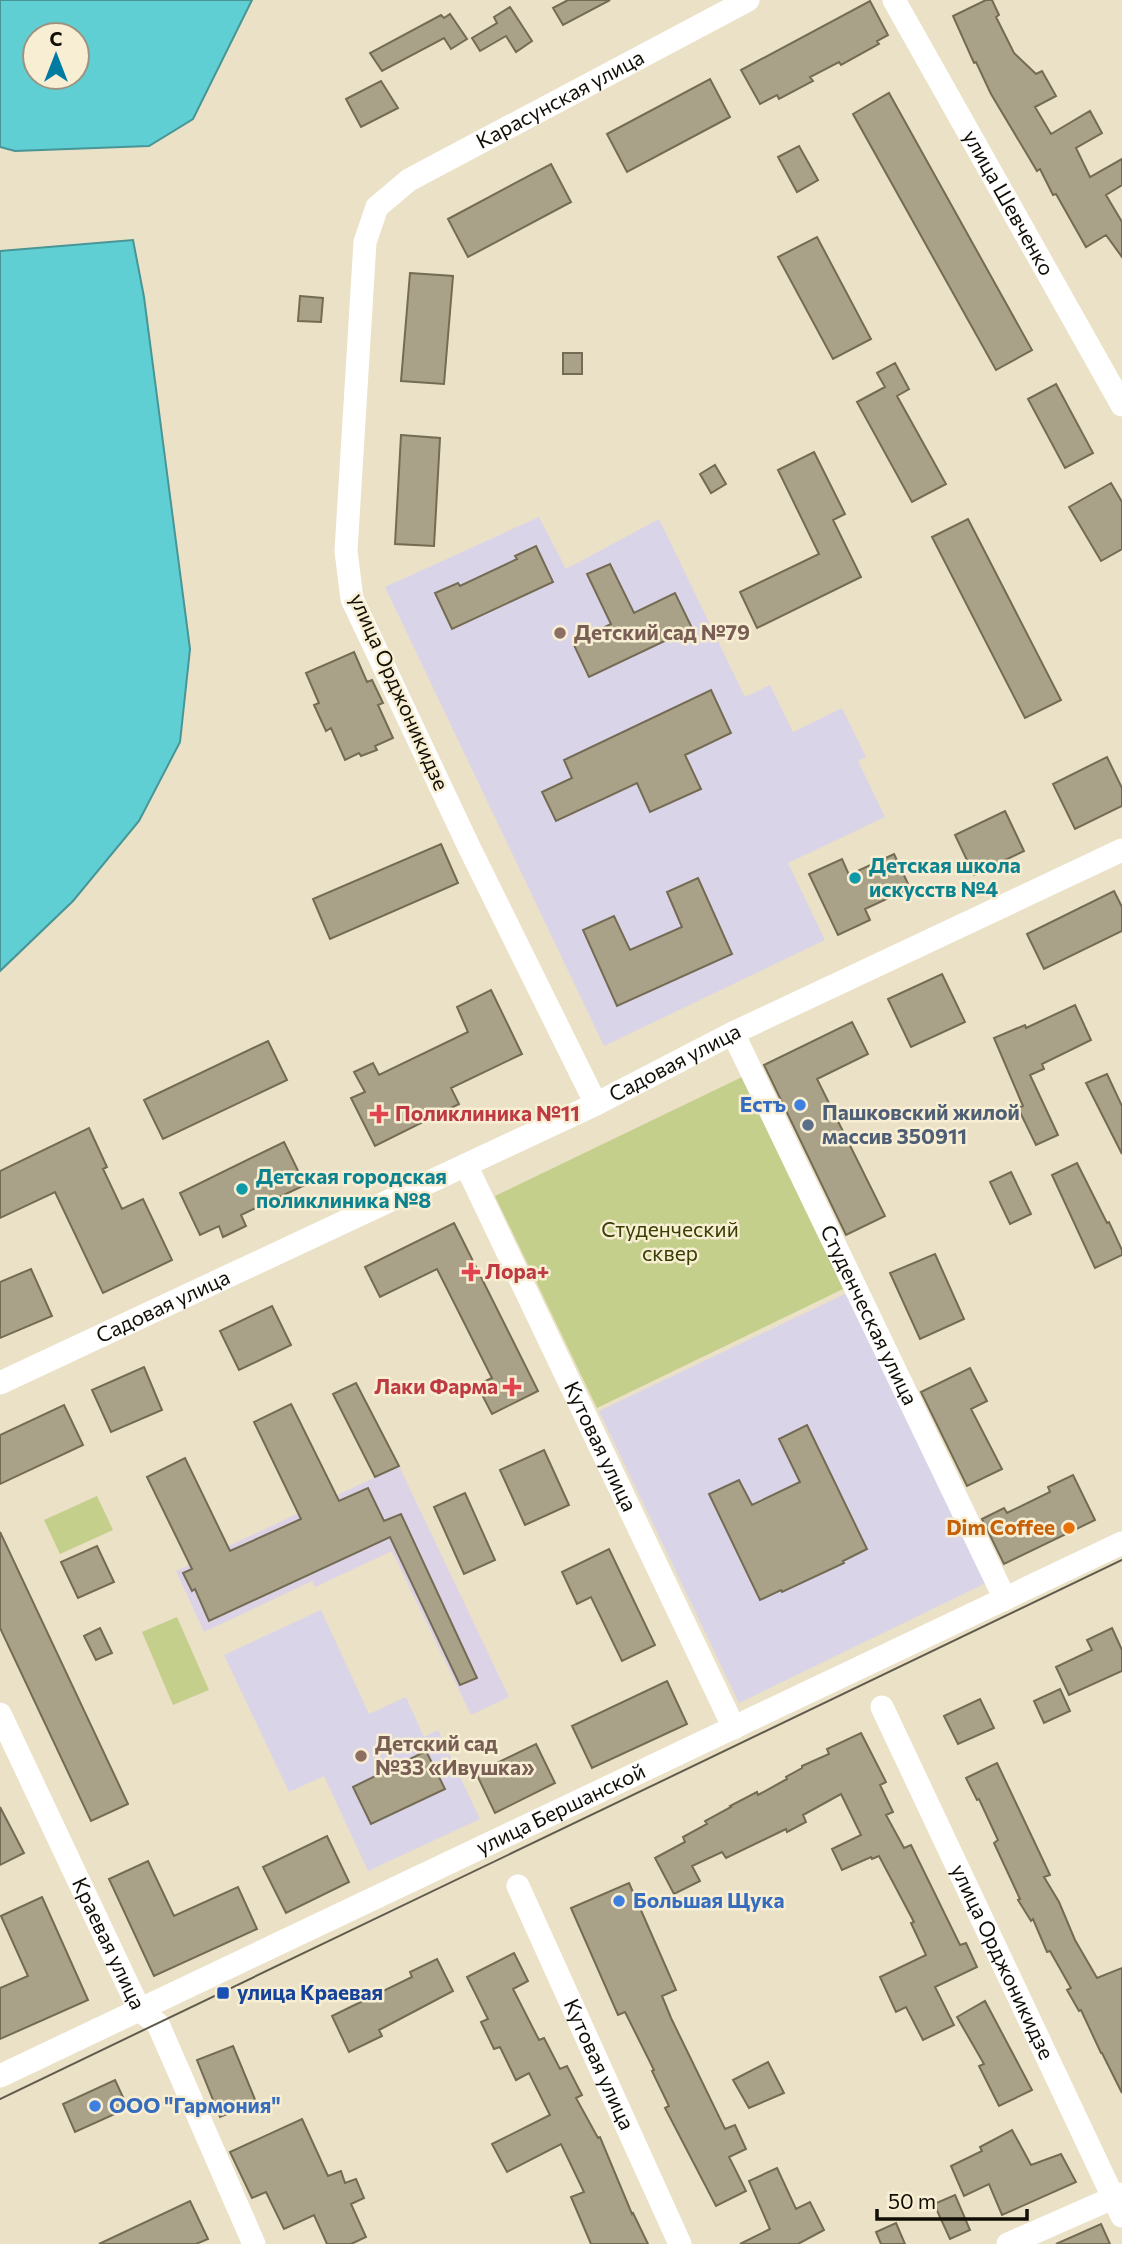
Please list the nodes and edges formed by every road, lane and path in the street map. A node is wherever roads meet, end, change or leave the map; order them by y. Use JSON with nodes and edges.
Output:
{"nodes":[{"id":1,"x":748,"y":0,"type":"edge"},
{"id":2,"x":894,"y":0,"type":"edge"},
{"id":3,"x":377,"y":207,"type":"joint"},
{"id":4,"x":1122,"y":405,"type":"edge"},
{"id":5,"x":1122,"y":850,"type":"edge"},
{"id":6,"x":733,"y":1033,"type":"junction"},
{"id":7,"x":596,"y":1104,"type":"junction"},
{"id":8,"x":466,"y":1165,"type":"junction"},
{"id":9,"x":0,"y":1383,"type":"edge"},
{"id":10,"x":1122,"y":1543,"type":"edge"},
{"id":11,"x":1005,"y":1599,"type":"junction"},
{"id":12,"x":882,"y":1707,"type":"dead end"},
{"id":13,"x":0,"y":1714,"type":"edge"},
{"id":14,"x":734,"y":1728,"type":"junction"},
{"id":15,"x":518,"y":1886,"type":"dead end"},
{"id":16,"x":140,"y":2011,"type":"junction"},
{"id":17,"x":0,"y":2076,"type":"edge"},
{"id":18,"x":1119,"y":2202,"type":"edge"},
{"id":19,"x":254,"y":2244,"type":"edge"},
{"id":20,"x":680,"y":2244,"type":"edge"},
{"id":21,"x":1008,"y":2244,"type":"edge"}],
"edges":[{"from":1,"to":3,"type":"street","name":"Карасунская улица"},
{"from":2,"to":4,"type":"street","name":"улица Шевченко"},
{"from":3,"to":7,"type":"street","name":"улица Орджоникидзе"},
{"from":5,"to":6,"type":"street","name":"Садовая улица"},
{"from":6,"to":7,"type":"street","name":"Садовая улица"},
{"from":6,"to":11,"type":"street","name":"Студенческая улица"},
{"from":7,"to":8,"type":"street","name":"Садовая улица"},
{"from":8,"to":9,"type":"street","name":"Садовая улица"},
{"from":8,"to":14,"type":"street","name":"Кутовая улица"},
{"from":10,"to":11,"type":"street","name":"улица Бершанской"},
{"from":11,"to":14,"type":"street","name":"улица Бершанской"},
{"from":12,"to":18,"type":"street","name":"улица Орджоникидзе"},
{"from":13,"to":16,"type":"street","name":"Краевая улица"},
{"from":14,"to":16,"type":"street","name":"улица Бершанской"},
{"from":15,"to":20,"type":"street","name":"Кутовая улица"},
{"from":16,"to":17,"type":"street","name":"улица Бершанской"},
{"from":16,"to":19,"type":"street","name":"Краевая улица"},
{"from":18,"to":21,"type":"street"}]}
